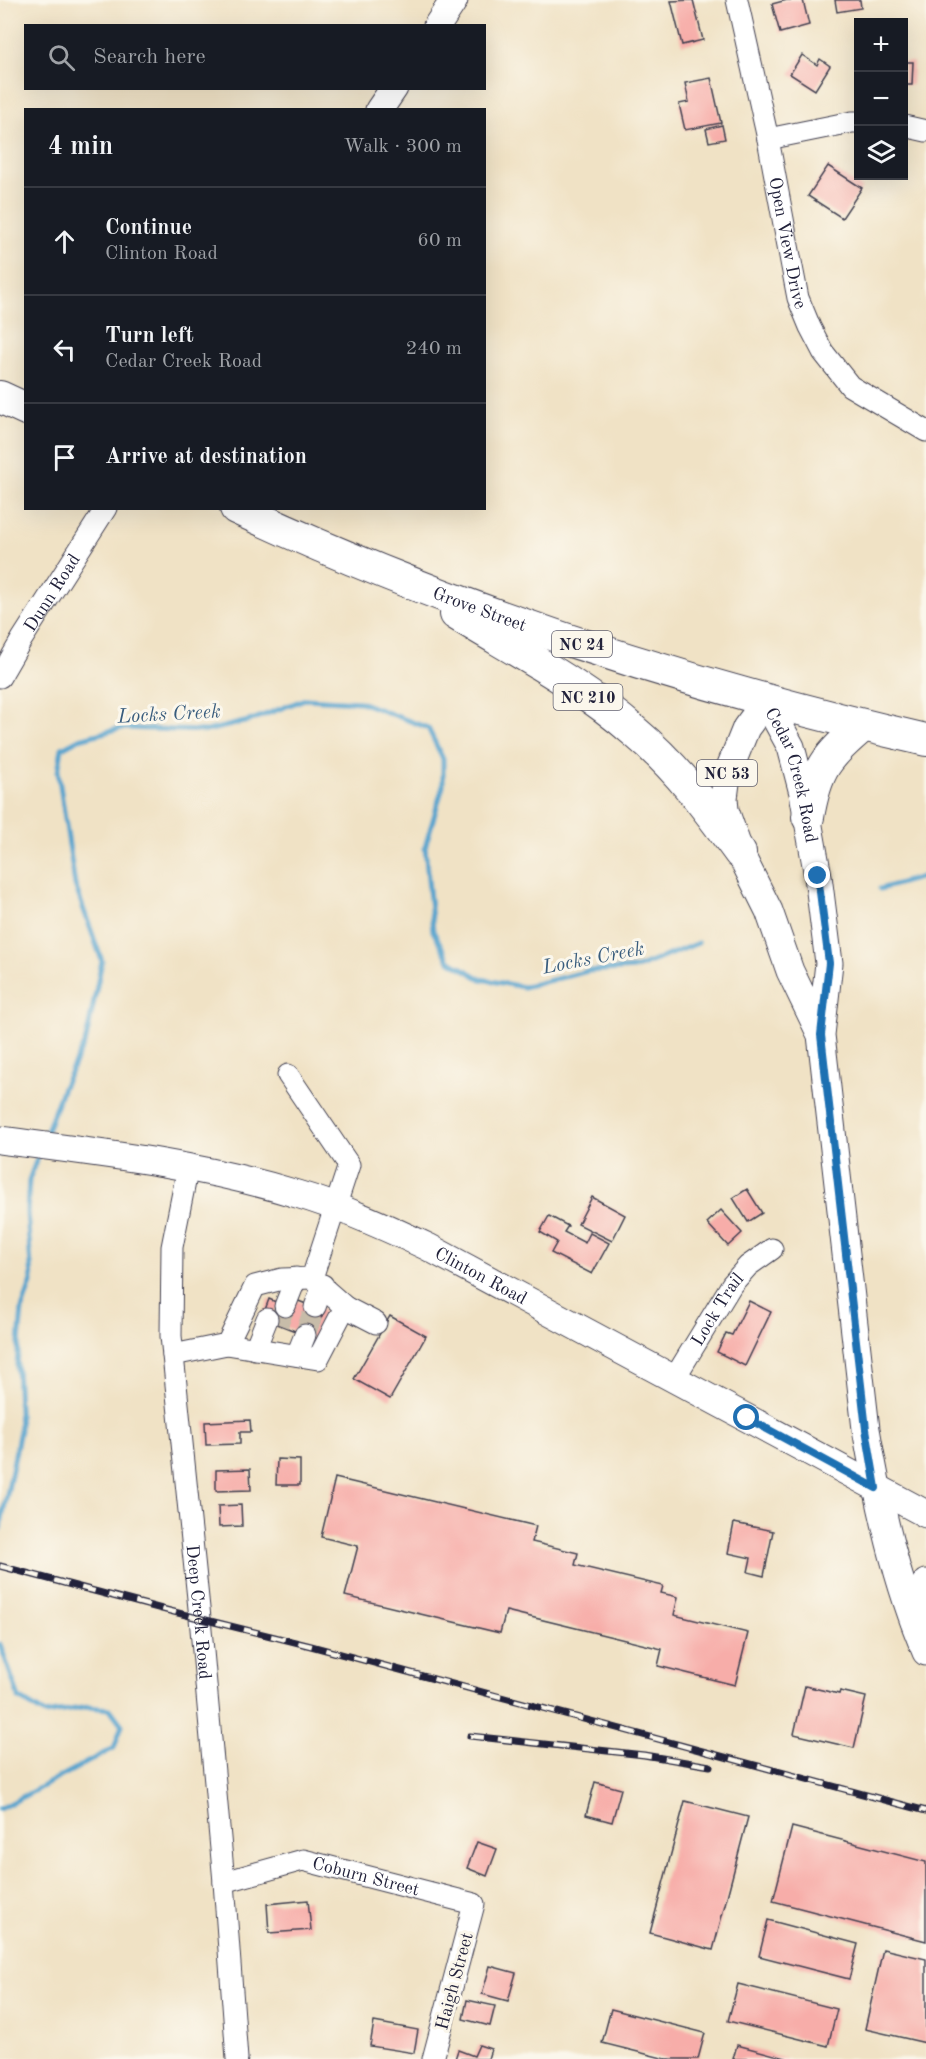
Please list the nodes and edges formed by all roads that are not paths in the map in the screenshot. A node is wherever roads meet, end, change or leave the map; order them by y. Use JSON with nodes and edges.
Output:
{"nodes":[{"id":1,"x":454,"y":0,"type":"edge"},
{"id":2,"x":738,"y":0,"type":"edge"},
{"id":3,"x":437,"y":24,"type":"edge"},
{"id":4,"x":393,"y":90,"type":"edge"},
{"id":5,"x":380,"y":108,"type":"edge"},
{"id":6,"x":854,"y":123,"type":"edge"},
{"id":7,"x":908,"y":127,"type":"edge"},
{"id":8,"x":926,"y":131,"type":"edge"},
{"id":9,"x":768,"y":139,"type":"junction"},
{"id":10,"x":0,"y":397,"type":"edge"},
{"id":11,"x":24,"y":408,"type":"edge"},
{"id":12,"x":926,"y":431,"type":"edge"},
{"id":13,"x":105,"y":510,"type":"edge"},
{"id":14,"x":240,"y":510,"type":"edge"},
{"id":15,"x":401,"y":580,"type":"junction"},
{"id":16,"x":0,"y":677,"type":"edge"},
{"id":17,"x":766,"y":701,"type":"junction"},
{"id":18,"x":863,"y":726,"type":"junction"},
{"id":19,"x":926,"y":740,"type":"edge"},
{"id":20,"x":808,"y":817,"type":"junction"},
{"id":21,"x":740,"y":853,"type":"junction"},
{"id":22,"x":821,"y":1035,"type":"junction"},
{"id":23,"x":288,"y":1075,"type":"dead end"},
{"id":24,"x":0,"y":1140,"type":"edge"},
{"id":25,"x":188,"y":1167,"type":"junction"},
{"id":26,"x":334,"y":1207,"type":"junction"},
{"id":27,"x":772,"y":1249,"type":"dead end"},
{"id":28,"x":303,"y":1280,"type":"junction"},
{"id":29,"x":315,"y":1307,"type":"tunnel mouth"},
{"id":30,"x":345,"y":1307,"type":"junction"},
{"id":31,"x":376,"y":1323,"type":"dead end"},
{"id":32,"x":305,"y":1335,"type":"tunnel mouth"},
{"id":33,"x":227,"y":1344,"type":"junction"},
{"id":34,"x":262,"y":1350,"type":"junction"},
{"id":35,"x":173,"y":1355,"type":"junction"},
{"id":36,"x":297,"y":1355,"type":"junction"},
{"id":37,"x":674,"y":1379,"type":"junction"},
{"id":38,"x":876,"y":1488,"type":"junction"},
{"id":39,"x":926,"y":1514,"type":"edge"},
{"id":40,"x":926,"y":1583,"type":"edge"},
{"id":41,"x":914,"y":1621,"type":"junction"},
{"id":42,"x":926,"y":1652,"type":"edge"},
{"id":43,"x":224,"y":1882,"type":"junction"},
{"id":44,"x":474,"y":1904,"type":"joint"},
{"id":45,"x":237,"y":2059,"type":"edge"},
{"id":46,"x":433,"y":2059,"type":"edge"}],
"edges":[{"from":1,"to":3,"type":"main road"},
{"from":2,"to":9,"type":"street","name":"Open View Drive"},
{"from":4,"to":5,"type":"main road"},
{"from":6,"to":9,"type":"street"},
{"from":7,"to":8,"type":"street"},
{"from":9,"to":12,"type":"street","name":"Open View Drive"},
{"from":10,"to":11,"type":"highway"},
{"from":13,"to":16,"type":"street","name":"Dunn Road"},
{"from":14,"to":15,"type":"highway","name":"Grove Street","number":"NC 24"},
{"from":15,"to":17,"type":"highway","name":"Grove Street","number":"NC 24"},
{"from":15,"to":21,"type":"highway","number":"NC 210"},
{"from":17,"to":18,"type":"highway","number":"NC 24"},
{"from":17,"to":20,"type":"main road","name":"Cedar Creek Road","number":"NC 53"},
{"from":17,"to":21,"type":"main road","name":"Cedar Creek Road","number":"NC 53"},
{"from":18,"to":19,"type":"highway","number":"NC 24"},
{"from":18,"to":20,"type":"highway"},
{"from":20,"to":22,"type":"main road","name":"Cedar Creek Road","number":"NC 53"},
{"from":21,"to":22,"type":"main road","name":"Cedar Creek Road","number":"NC 53"},
{"from":22,"to":38,"type":"main road","name":"Cedar Creek Road","number":"NC 53"},
{"from":23,"to":26,"type":"street"},
{"from":24,"to":25,"type":"main road","name":"Clinton Road"},
{"from":25,"to":26,"type":"main road","name":"Clinton Road"},
{"from":25,"to":35,"type":"street","name":"Deep Creek Road"},
{"from":26,"to":28,"type":"street"},
{"from":26,"to":37,"type":"main road","name":"Clinton Road"},
{"from":27,"to":37,"type":"street","name":"Lock Trail"},
{"from":28,"to":29,"type":"street"},
{"from":28,"to":30,"type":"street"},
{"from":28,"to":33,"type":"street"},
{"from":28,"to":34,"type":"street"},
{"from":30,"to":31,"type":"street"},
{"from":30,"to":36,"type":"street"},
{"from":32,"to":36,"type":"street"},
{"from":33,"to":34,"type":"street"},
{"from":33,"to":35,"type":"street"},
{"from":34,"to":36,"type":"street"},
{"from":35,"to":43,"type":"street","name":"Deep Creek Road"},
{"from":37,"to":38,"type":"main road","name":"Clinton Road"},
{"from":38,"to":39,"type":"main road","name":"Clinton Road"},
{"from":38,"to":41,"type":"main road","name":"Cedar Creek Road","number":"NC 53"},
{"from":40,"to":41,"type":"main road"},
{"from":41,"to":42,"type":"main road","name":"Cedar Creek Road","number":"NC 53"},
{"from":43,"to":44,"type":"street","name":"Coburn Street"},
{"from":43,"to":45,"type":"street","name":"Deep Creek Road"},
{"from":44,"to":46,"type":"street","name":"Haigh Street"}]}
